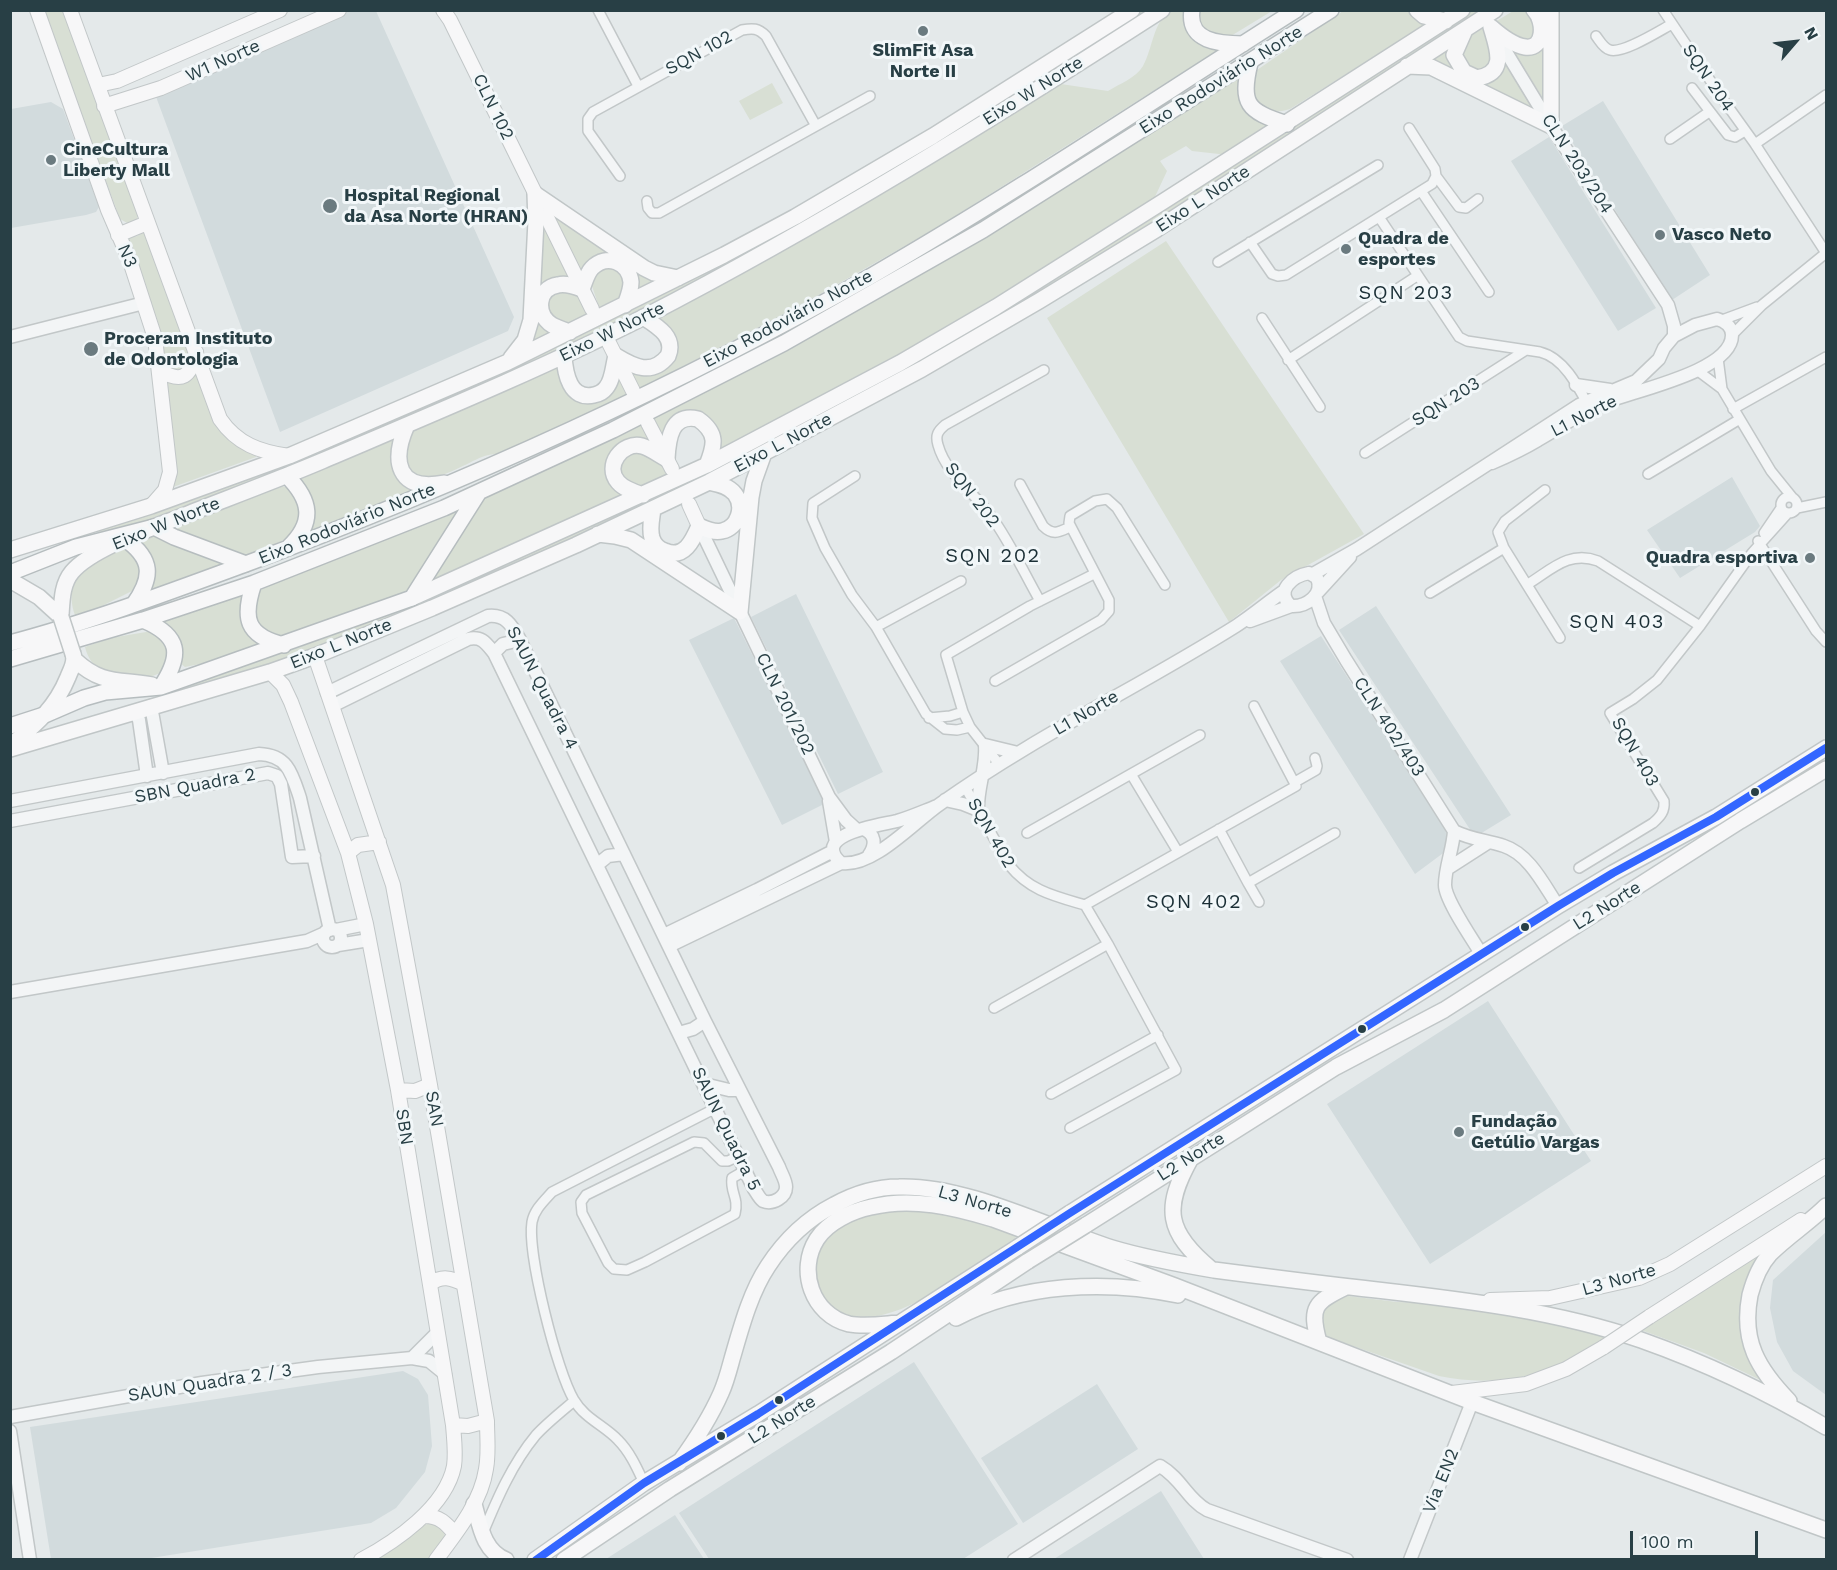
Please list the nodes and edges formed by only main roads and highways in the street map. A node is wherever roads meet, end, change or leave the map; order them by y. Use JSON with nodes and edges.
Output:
{"nodes":[{"id":1,"x":37,"y":10,"type":"edge"},
{"id":2,"x":70,"y":10,"type":"edge"},
{"id":3,"x":280,"y":10,"type":"edge"},
{"id":4,"x":339,"y":10,"type":"edge"},
{"id":5,"x":1132,"y":10,"type":"edge"},
{"id":6,"x":1162,"y":10,"type":"edge"},
{"id":7,"x":1192,"y":10,"type":"edge"},
{"id":8,"x":1296,"y":10,"type":"edge"},
{"id":9,"x":1331,"y":10,"type":"edge"},
{"id":10,"x":1417,"y":10,"type":"edge"},
{"id":11,"x":1462,"y":10,"type":"edge"},
{"id":12,"x":1534,"y":10,"type":"edge"},
{"id":13,"x":1551,"y":10,"type":"edge"},
{"id":14,"x":447,"y":14,"type":"edge"},
{"id":15,"x":1491,"y":20,"type":"edge"},
{"id":16,"x":1446,"y":21,"type":"junction"},
{"id":17,"x":1466,"y":28,"type":"junction"},
{"id":18,"x":1243,"y":44,"type":"junction"},
{"id":19,"x":1250,"y":63,"type":"junction"},
{"id":20,"x":1407,"y":66,"type":"junction"},
{"id":21,"x":117,"y":81,"type":"junction"},
{"id":22,"x":98,"y":85,"type":"junction"},
{"id":23,"x":126,"y":99,"type":"junction"},
{"id":24,"x":104,"y":105,"type":"junction"},
{"id":25,"x":1287,"y":123,"type":"junction"},
{"id":26,"x":535,"y":194,"type":"junction"},
{"id":27,"x":147,"y":223,"type":"junction"},
{"id":28,"x":118,"y":235,"type":"junction"},
{"id":29,"x":678,"y":278,"type":"junction"},
{"id":30,"x":582,"y":289,"type":"junction"},
{"id":31,"x":626,"y":305,"type":"junction"},
{"id":32,"x":592,"y":309,"type":"dead end"},
{"id":33,"x":643,"y":317,"type":"junction"},
{"id":34,"x":570,"y":332,"type":"junction"},
{"id":35,"x":613,"y":350,"type":"junction"},
{"id":36,"x":196,"y":352,"type":"junction"},
{"id":37,"x":564,"y":356,"type":"junction"},
{"id":38,"x":508,"y":362,"type":"junction"},
{"id":39,"x":159,"y":370,"type":"junction"},
{"id":40,"x":633,"y":391,"type":"dead end"},
{"id":41,"x":648,"y":423,"type":"dead end"},
{"id":42,"x":407,"y":425,"type":"junction"},
{"id":43,"x":765,"y":453,"type":"junction"},
{"id":44,"x":289,"y":456,"type":"junction"},
{"id":45,"x":669,"y":464,"type":"junction"},
{"id":46,"x":706,"y":465,"type":"junction"},
{"id":47,"x":286,"y":476,"type":"junction"},
{"id":48,"x":459,"y":480,"type":"junction"},
{"id":49,"x":710,"y":482,"type":"junction"},
{"id":50,"x":479,"y":492,"type":"junction"},
{"id":51,"x":643,"y":495,"type":"junction"},
{"id":52,"x":689,"y":504,"type":"dead end"},
{"id":53,"x":151,"y":506,"type":"junction"},
{"id":54,"x":653,"y":509,"type":"junction"},
{"id":55,"x":699,"y":526,"type":"junction"},
{"id":56,"x":154,"y":527,"type":"junction"},
{"id":57,"x":598,"y":534,"type":"junction"},
{"id":58,"x":125,"y":539,"type":"junction"},
{"id":59,"x":287,"y":549,"type":"junction"},
{"id":60,"x":10,"y":550,"type":"edge"},
{"id":61,"x":246,"y":564,"type":"junction"},
{"id":62,"x":10,"y":573,"type":"edge"},
{"id":63,"x":10,"y":580,"type":"edge"},
{"id":64,"x":254,"y":583,"type":"junction"},
{"id":65,"x":412,"y":598,"type":"junction"},
{"id":66,"x":134,"y":604,"type":"junction"},
{"id":67,"x":61,"y":616,"type":"junction"},
{"id":68,"x":143,"y":620,"type":"junction"},
{"id":69,"x":10,"y":643,"type":"edge"},
{"id":70,"x":284,"y":645,"type":"junction"},
{"id":71,"x":315,"y":656,"type":"junction"},
{"id":72,"x":74,"y":657,"type":"junction"},
{"id":73,"x":10,"y":659,"type":"edge"},
{"id":74,"x":270,"y":672,"type":"junction"},
{"id":75,"x":161,"y":687,"type":"junction"},
{"id":76,"x":47,"y":714,"type":"junction"},
{"id":77,"x":10,"y":726,"type":"edge"},
{"id":78,"x":1827,"y":747,"type":"edge"},
{"id":79,"x":10,"y":748,"type":"edge"},
{"id":80,"x":1827,"y":769,"type":"edge"},
{"id":81,"x":379,"y":842,"type":"junction"},
{"id":82,"x":348,"y":853,"type":"junction"},
{"id":83,"x":1603,"y":878,"type":"junction"},
{"id":84,"x":1615,"y":901,"type":"junction"},
{"id":85,"x":1482,"y":955,"type":"junction"},
{"id":86,"x":1499,"y":974,"type":"junction"},
{"id":87,"x":1431,"y":986,"type":"junction"},
{"id":88,"x":1444,"y":1010,"type":"junction"},
{"id":89,"x":430,"y":1085,"type":"junction"},
{"id":90,"x":398,"y":1090,"type":"junction"},
{"id":91,"x":1192,"y":1157,"type":"junction"},
{"id":92,"x":1827,"y":1166,"type":"edge"},
{"id":93,"x":1827,"y":1205,"type":"edge"},
{"id":94,"x":1214,"y":1270,"type":"junction"},
{"id":95,"x":430,"y":1284,"type":"junction"},
{"id":96,"x":464,"y":1284,"type":"junction"},
{"id":97,"x":1346,"y":1287,"type":"junction"},
{"id":98,"x":1455,"y":1299,"type":"junction"},
{"id":99,"x":1214,"y":1302,"type":"junction"},
{"id":100,"x":900,"y":1323,"type":"junction"},
{"id":101,"x":1320,"y":1342,"type":"junction"},
{"id":102,"x":891,"y":1352,"type":"junction"},
{"id":103,"x":1452,"y":1393,"type":"junction"},
{"id":104,"x":1800,"y":1412,"type":"junction"},
{"id":105,"x":486,"y":1421,"type":"junction"},
{"id":106,"x":453,"y":1425,"type":"junction"},
{"id":107,"x":1827,"y":1427,"type":"edge"},
{"id":108,"x":678,"y":1463,"type":"junction"},
{"id":109,"x":474,"y":1504,"type":"junction"},
{"id":110,"x":425,"y":1516,"type":"junction"},
{"id":111,"x":1827,"y":1530,"type":"edge"},
{"id":112,"x":455,"y":1534,"type":"junction"},
{"id":113,"x":361,"y":1560,"type":"edge"},
{"id":114,"x":436,"y":1560,"type":"edge"},
{"id":115,"x":506,"y":1560,"type":"edge"},
{"id":116,"x":535,"y":1560,"type":"edge"},
{"id":117,"x":564,"y":1560,"type":"edge"}],
"edges":[{"from":1,"to":28,"type":"main road","name":"N3"},
{"from":2,"to":22,"type":"main road","name":"N3"},
{"from":3,"to":21,"type":"main road","name":"W1 Norte"},
{"from":4,"to":23,"type":"main road","name":"W1 Norte"},
{"from":5,"to":29,"type":"main road","name":"Eixo W Norte"},
{"from":6,"to":33,"type":"main road","name":"Eixo W Norte"},
{"from":7,"to":18,"type":"main road"},
{"from":8,"to":18,"type":"main road","name":"Eixo Rodoviário Norte"},
{"from":9,"to":19,"type":"main road","name":"Eixo Rodoviário Norte"},
{"from":10,"to":16,"type":"main road"},
{"from":11,"to":16,"type":"main road","name":"Eixo L Norte"},
{"from":12,"to":15,"type":"main road"},
{"from":13,"to":20,"type":"main road"},
{"from":14,"to":26,"type":"main road","name":"CLN 102"},
{"from":15,"to":17,"type":"main road","name":"Eixo L Norte"},
{"from":15,"to":17,"type":"main road"},
{"from":16,"to":25,"type":"main road","name":"Eixo L Norte"},
{"from":17,"to":20,"type":"main road","name":"Eixo L Norte"},
{"from":18,"to":48,"type":"main road","name":"Eixo Rodoviário Norte"},
{"from":19,"to":25,"type":"main road"},
{"from":19,"to":50,"type":"main road","name":"Eixo Rodoviário Norte"},
{"from":20,"to":43,"type":"main road","name":"Eixo L Norte"},
{"from":21,"to":22,"type":"main road","name":"W1 Norte"},
{"from":21,"to":23,"type":"main road"},
{"from":22,"to":24,"type":"main road","name":"N3"},
{"from":23,"to":24,"type":"main road","name":"W1 Norte"},
{"from":24,"to":27,"type":"main road","name":"N3"},
{"from":25,"to":46,"type":"main road","name":"Eixo L Norte"},
{"from":26,"to":29,"type":"main road"},
{"from":26,"to":30,"type":"main road","name":"CLN 102"},
{"from":26,"to":38,"type":"main road"},
{"from":27,"to":28,"type":"main road"},
{"from":27,"to":36,"type":"main road","name":"N3"},
{"from":28,"to":39,"type":"main road","name":"N3"},
{"from":29,"to":31,"type":"main road","name":"Eixo W Norte"},
{"from":30,"to":31,"type":"main road"},
{"from":30,"to":32,"type":"main road","name":"CLN 102"},
{"from":30,"to":34,"type":"main road"},
{"from":31,"to":34,"type":"main road","name":"Eixo W Norte"},
{"from":33,"to":35,"type":"main road"},
{"from":33,"to":37,"type":"main road","name":"Eixo W Norte"},
{"from":34,"to":38,"type":"main road","name":"Eixo W Norte"},
{"from":35,"to":37,"type":"main road"},
{"from":35,"to":40,"type":"main road"},
{"from":36,"to":39,"type":"main road"},
{"from":36,"to":44,"type":"main road","name":"N3"},
{"from":37,"to":42,"type":"main road","name":"Eixo W Norte"},
{"from":38,"to":44,"type":"main road","name":"Eixo W Norte"},
{"from":39,"to":53,"type":"main road","name":"N3"},
{"from":41,"to":45,"type":"main road"},
{"from":42,"to":47,"type":"main road","name":"Eixo W Norte"},
{"from":42,"to":48,"type":"main road"},
{"from":43,"to":49,"type":"main road","name":"Eixo L Norte"},
{"from":43,"to":57,"type":"main road"},
{"from":44,"to":53,"type":"main road","name":"Eixo W Norte"},
{"from":45,"to":46,"type":"main road"},
{"from":45,"to":51,"type":"main road"},
{"from":46,"to":51,"type":"main road","name":"Eixo L Norte"},
{"from":47,"to":56,"type":"main road","name":"Eixo W Norte"},
{"from":47,"to":59,"type":"main road"},
{"from":48,"to":59,"type":"main road","name":"Eixo Rodoviário Norte"},
{"from":49,"to":54,"type":"main road","name":"Eixo L Norte"},
{"from":49,"to":55,"type":"main road"},
{"from":50,"to":64,"type":"main road","name":"Eixo Rodoviário Norte"},
{"from":50,"to":65,"type":"main road"},
{"from":51,"to":65,"type":"main road","name":"Eixo L Norte"},
{"from":52,"to":55,"type":"main road"},
{"from":53,"to":60,"type":"main road","name":"Eixo W Norte"},
{"from":54,"to":55,"type":"main road"},
{"from":54,"to":57,"type":"main road","name":"Eixo L Norte"},
{"from":56,"to":58,"type":"main road","name":"Eixo W Norte"},
{"from":56,"to":61,"type":"main road","name":"Eixo Rodoviário Norte"},
{"from":56,"to":62,"type":"main road"},
{"from":57,"to":71,"type":"main road","name":"Eixo L Norte"},
{"from":58,"to":66,"type":"main road"},
{"from":58,"to":67,"type":"main road","name":"Eixo W Norte"},
{"from":59,"to":61,"type":"main road","name":"Eixo Rodoviário Norte"},
{"from":61,"to":66,"type":"main road","name":"Eixo Rodoviário Norte"},
{"from":63,"to":67,"type":"main road"},
{"from":64,"to":68,"type":"main road","name":"Eixo Rodoviário Norte"},
{"from":64,"to":70,"type":"main road"},
{"from":65,"to":70,"type":"main road"},
{"from":66,"to":69,"type":"main road","name":"Eixo Rodoviário Norte"},
{"from":67,"to":72,"type":"main road","bridge":true},
{"from":68,"to":73,"type":"main road","name":"Eixo Rodoviário Norte"},
{"from":68,"to":75,"type":"main road"},
{"from":70,"to":75,"type":"main road"},
{"from":71,"to":74,"type":"main road","name":"Eixo L Norte"},
{"from":71,"to":81,"type":"main road","name":"SAN"},
{"from":72,"to":75,"type":"main road"},
{"from":72,"to":76,"type":"main road"},
{"from":74,"to":79,"type":"main road","name":"Eixo L Norte"},
{"from":74,"to":82,"type":"main road","name":"SBN"},
{"from":75,"to":76,"type":"main road"},
{"from":76,"to":77,"type":"main road"},
{"from":76,"to":79,"type":"main road"},
{"from":78,"to":83,"type":"main road","name":"L2 Norte"},
{"from":80,"to":84,"type":"main road","name":"L2 Norte"},
{"from":81,"to":82,"type":"main road"},
{"from":81,"to":89,"type":"main road","name":"SAN"},
{"from":82,"to":90,"type":"main road","name":"SBN"},
{"from":83,"to":84,"type":"main road"},
{"from":83,"to":85,"type":"main road","name":"L2 Norte"},
{"from":84,"to":86,"type":"main road","name":"L2 Norte"},
{"from":85,"to":86,"type":"main road"},
{"from":85,"to":87,"type":"main road","name":"L2 Norte"},
{"from":86,"to":88,"type":"main road","name":"L2 Norte"},
{"from":87,"to":88,"type":"main road"},
{"from":87,"to":100,"type":"main road","name":"L2 Norte","bridge":true},
{"from":88,"to":91,"type":"main road","name":"L2 Norte"},
{"from":89,"to":90,"type":"main road"},
{"from":89,"to":96,"type":"main road","name":"SAN"},
{"from":90,"to":95,"type":"main road","name":"SBN"},
{"from":91,"to":94,"type":"main road"},
{"from":91,"to":102,"type":"main road","name":"L2 Norte","bridge":true},
{"from":92,"to":98,"type":"main road","name":"L3 Norte"},
{"from":93,"to":103,"type":"main road","name":"L3 Norte","bridge":true},
{"from":93,"to":104,"type":"main road"},
{"from":94,"to":97,"type":"main road","name":"L3 Norte"},
{"from":94,"to":108,"type":"main road","name":"L3 Norte"},
{"from":95,"to":96,"type":"main road"},
{"from":95,"to":106,"type":"main road","name":"SBN"},
{"from":96,"to":105,"type":"main road","name":"SAN"},
{"from":97,"to":98,"type":"main road","name":"L3 Norte"},
{"from":97,"to":101,"type":"main road"},
{"from":98,"to":104,"type":"main road","name":"L3 Norte"},
{"from":99,"to":100,"type":"main road","name":"L3 Norte"},
{"from":99,"to":101,"type":"main road","name":"L3 Norte"},
{"from":99,"to":102,"type":"main road"},
{"from":100,"to":108,"type":"main road","name":"L2 Norte"},
{"from":101,"to":103,"type":"main road","name":"L3 Norte"},
{"from":102,"to":117,"type":"main road","name":"L2 Norte"},
{"from":103,"to":111,"type":"main road","name":"L3 Norte"},
{"from":104,"to":107,"type":"main road","name":"L3 Norte"},
{"from":105,"to":106,"type":"main road"},
{"from":105,"to":109,"type":"main road","name":"SAN"},
{"from":106,"to":110,"type":"main road","name":"SBN"},
{"from":108,"to":116,"type":"main road","name":"L2 Norte"},
{"from":109,"to":112,"type":"main road","name":"SAN"},
{"from":109,"to":115,"type":"main road"},
{"from":110,"to":112,"type":"main road"},
{"from":110,"to":113,"type":"main road","name":"SBN"},
{"from":112,"to":114,"type":"main road","name":"SAN"}]}
